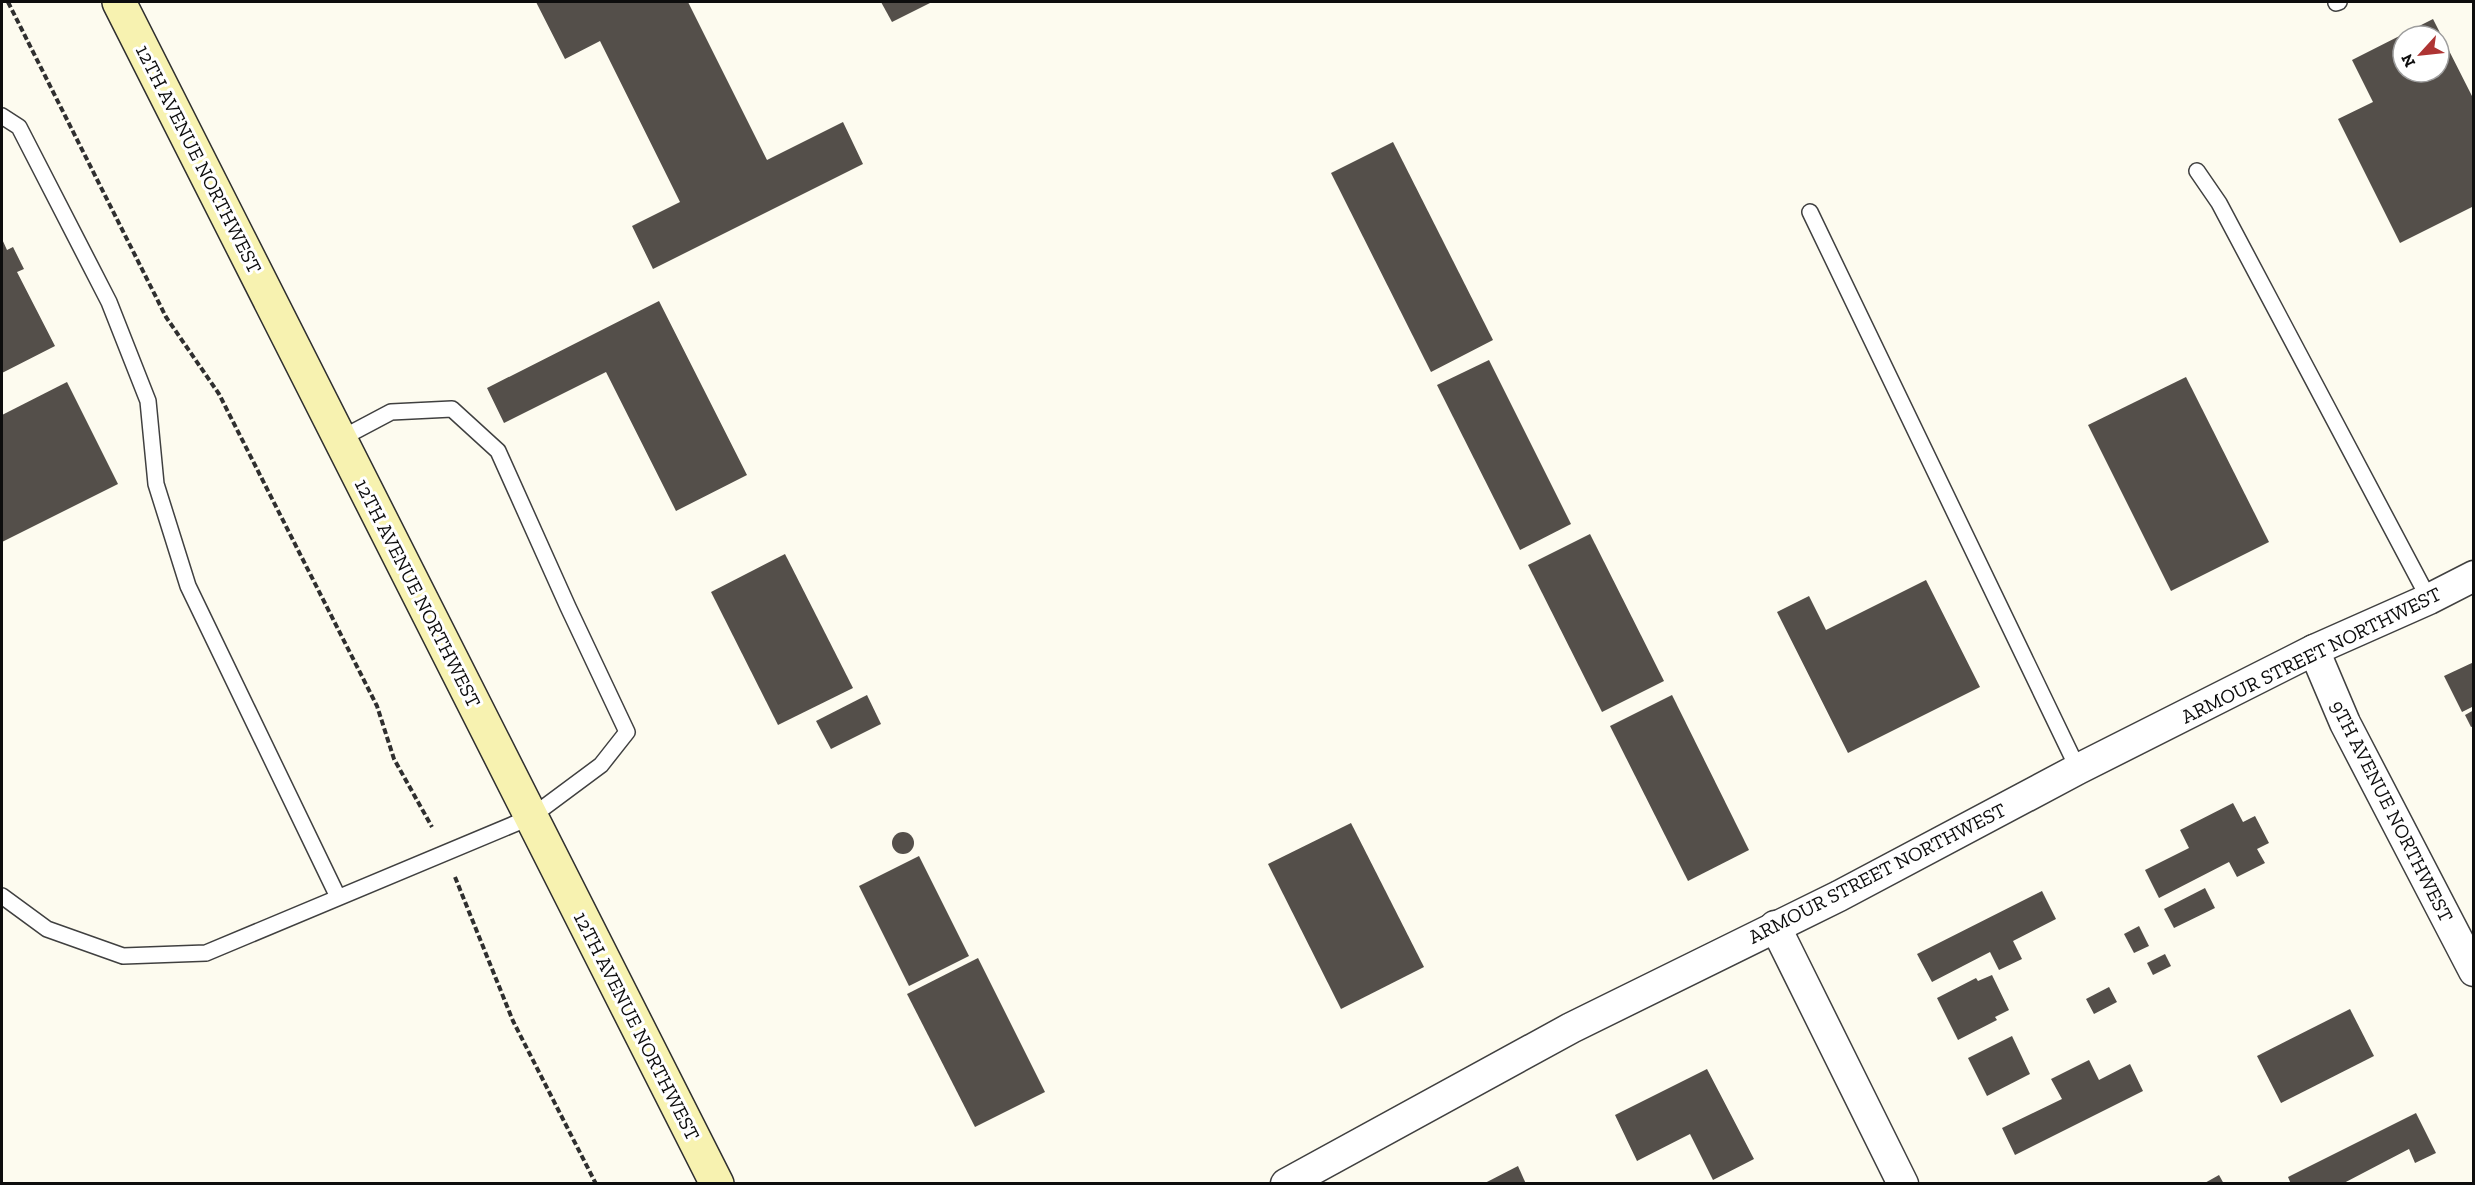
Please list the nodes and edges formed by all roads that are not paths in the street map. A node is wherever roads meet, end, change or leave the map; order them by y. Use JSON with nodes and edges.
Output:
{"nodes":[{"id":1,"x":119,"y":2,"type":"edge"},
{"id":2,"x":2,"y":116,"type":"edge"},
{"id":3,"x":2197,"y":171,"type":"dead end"},
{"id":4,"x":1810,"y":212,"type":"dead end"},
{"id":5,"x":340,"y":439,"type":"junction"},
{"id":6,"x":2474,"y":576,"type":"edge"},
{"id":7,"x":2429,"y":599,"type":"junction"},
{"id":8,"x":2314,"y":650,"type":"junction"},
{"id":9,"x":2078,"y":769,"type":"junction"},
{"id":10,"x":531,"y":817,"type":"junction"},
{"id":11,"x":2,"y":896,"type":"edge"},
{"id":12,"x":338,"y":897,"type":"junction"},
{"id":13,"x":1775,"y":926,"type":"junction"},
{"id":14,"x":2474,"y":971,"type":"edge"},
{"id":15,"x":717,"y":1184,"type":"edge"},
{"id":16,"x":1286,"y":1184,"type":"edge"},
{"id":17,"x":1903,"y":1184,"type":"edge"}],
"edges":[{"from":1,"to":5,"type":"main road","name":"12TH AVENUE NORTHWEST"},
{"from":2,"to":12,"type":"lane"},
{"from":3,"to":7,"type":"lane"},
{"from":4,"to":9,"type":"lane"},
{"from":5,"to":10,"type":"main road","name":"12TH AVENUE NORTHWEST"},
{"from":5,"to":10,"type":"lane"},
{"from":6,"to":7,"type":"street","name":"ARMOUR STREET NORTHWEST"},
{"from":7,"to":8,"type":"street","name":"ARMOUR STREET NORTHWEST"},
{"from":8,"to":9,"type":"street","name":"ARMOUR STREET NORTHWEST"},
{"from":8,"to":14,"type":"street","name":"9TH AVENUE NORTHWEST"},
{"from":9,"to":13,"type":"street","name":"ARMOUR STREET NORTHWEST"},
{"from":10,"to":12,"type":"lane"},
{"from":10,"to":15,"type":"main road","name":"12TH AVENUE NORTHWEST"},
{"from":11,"to":12,"type":"lane"},
{"from":13,"to":16,"type":"street","name":"ARMOUR STREET NORTHWEST"},
{"from":13,"to":17,"type":"street"}]}
